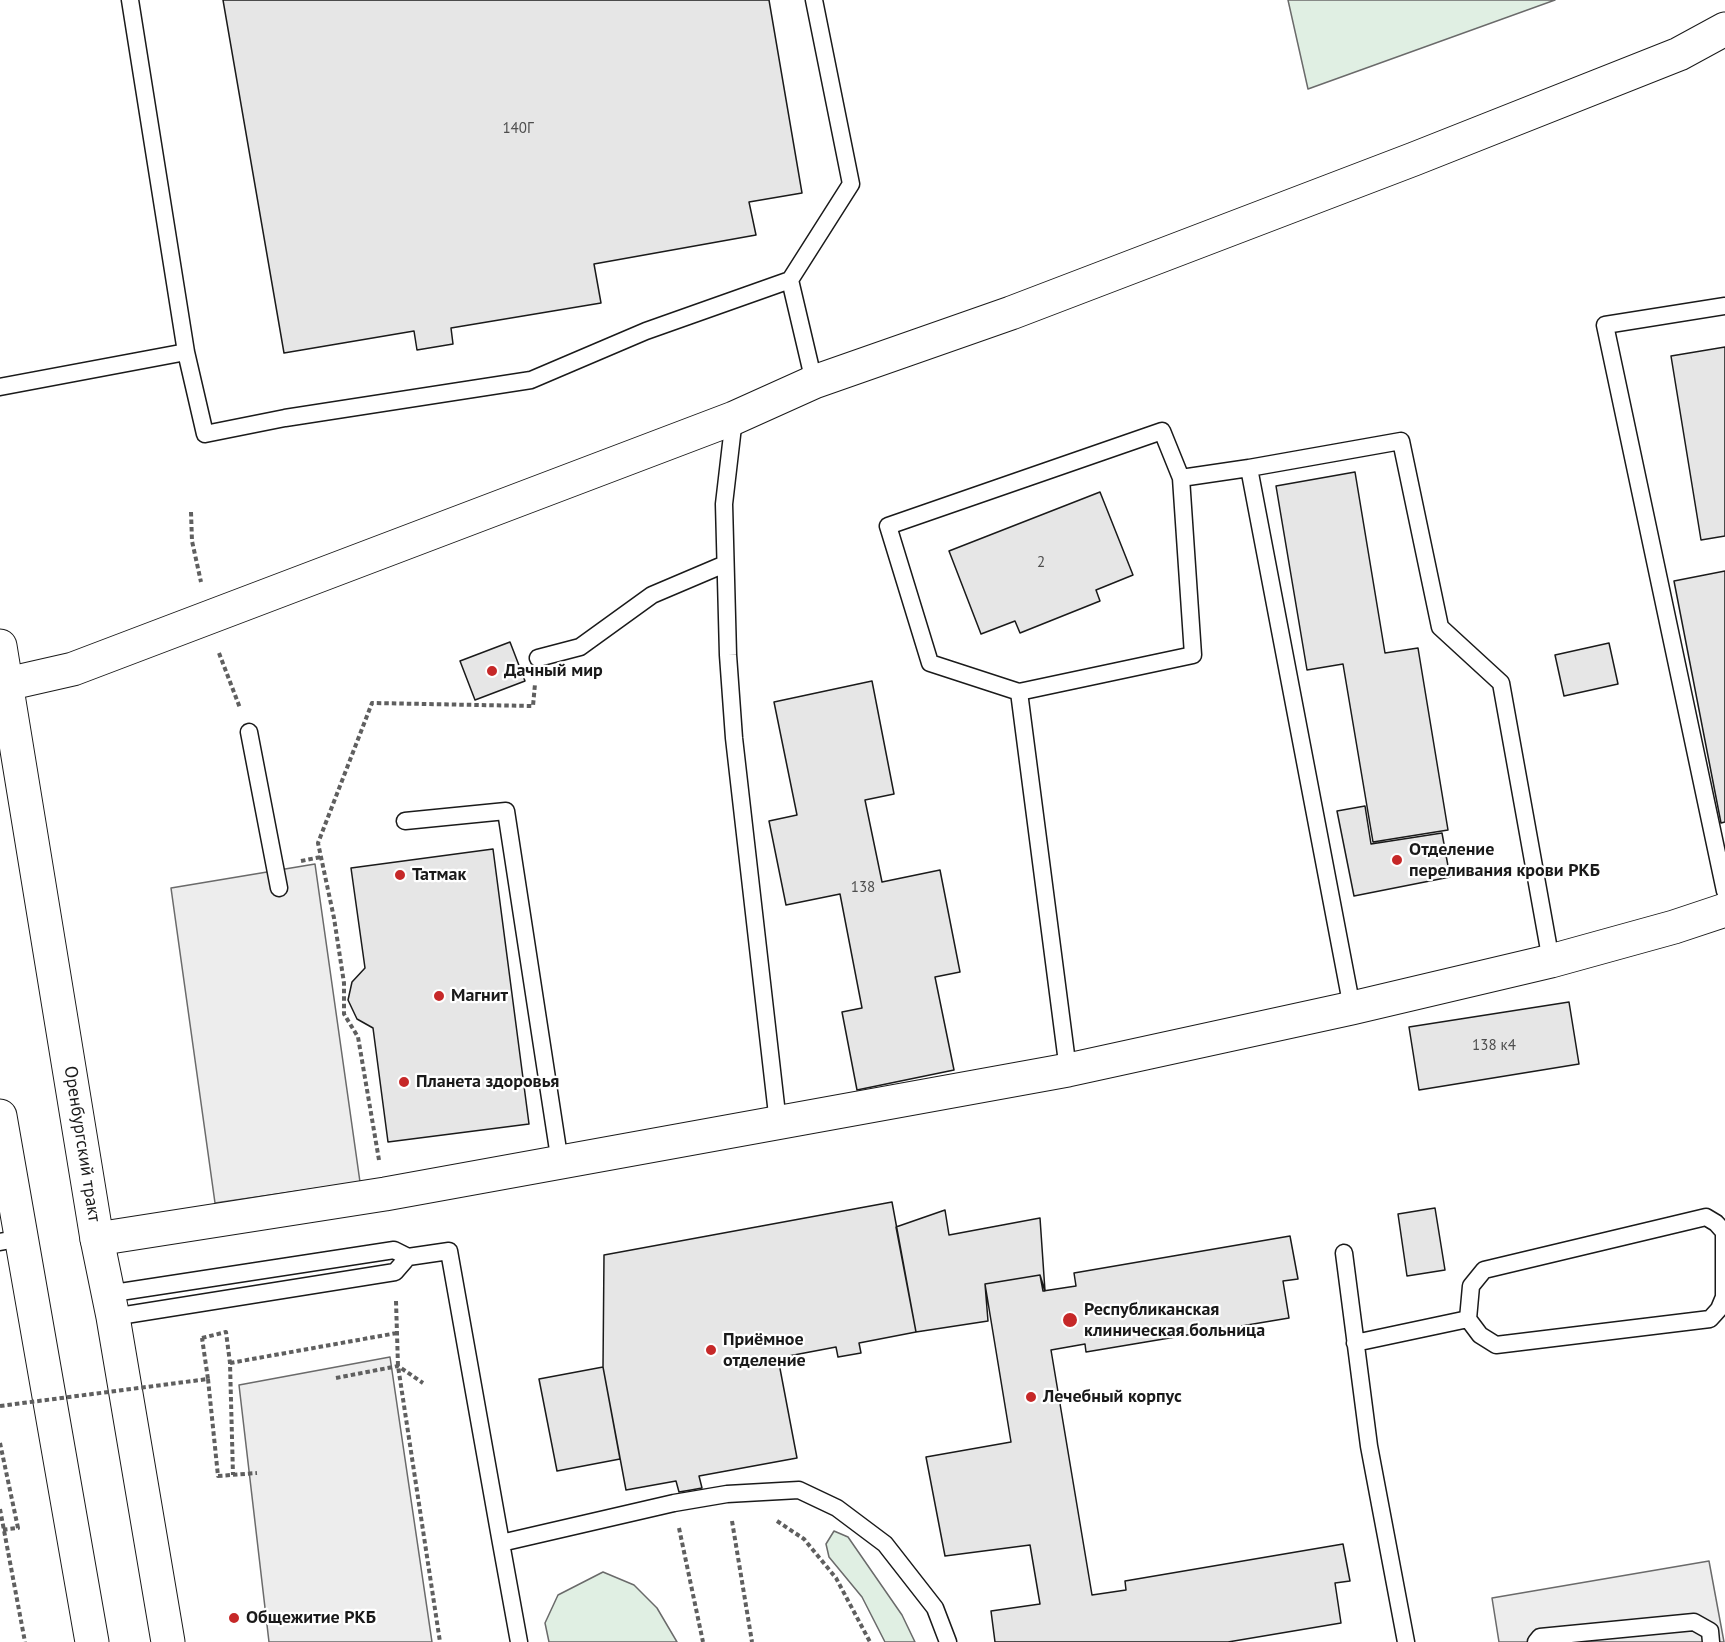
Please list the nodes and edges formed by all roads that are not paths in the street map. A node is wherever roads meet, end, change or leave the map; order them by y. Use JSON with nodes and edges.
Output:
{"nodes":[{"id":1,"x":130,"y":0,"type":"edge"},
{"id":2,"x":814,"y":0,"type":"edge"},
{"id":3,"x":1725,"y":29,"type":"edge"},
{"id":4,"x":790,"y":280,"type":"junction"},
{"id":5,"x":1725,"y":306,"type":"edge"},
{"id":6,"x":186,"y":352,"type":"junction"},
{"id":7,"x":814,"y":382,"type":"junction"},
{"id":8,"x":0,"y":387,"type":"edge"},
{"id":9,"x":734,"y":418,"type":"junction"},
{"id":10,"x":1249,"y":468,"type":"junction"},
{"id":11,"x":1181,"y":478,"type":"junction"},
{"id":12,"x":725,"y":564,"type":"junction"},
{"id":13,"x":0,"y":646,"type":"edge"},
{"id":14,"x":538,"y":658,"type":"road end"},
{"id":15,"x":7,"y":684,"type":"junction"},
{"id":16,"x":1019,"y":692,"type":"junction"},
{"id":17,"x":249,"y":732,"type":"dead end"},
{"id":18,"x":405,"y":821,"type":"dead end"},
{"id":19,"x":279,"y":888,"type":"dead end"},
{"id":20,"x":1725,"y":891,"type":"edge"},
{"id":21,"x":1725,"y":910,"type":"edge"},
{"id":22,"x":1551,"y":961,"type":"junction"},
{"id":23,"x":1352,"y":1008,"type":"junction"},
{"id":24,"x":1068,"y":1070,"type":"junction"},
{"id":25,"x":0,"y":1116,"type":"edge"},
{"id":26,"x":778,"y":1123,"type":"junction"},
{"id":27,"x":560,"y":1163,"type":"junction"},
{"id":28,"x":97,"y":1239,"type":"junction"},
{"id":29,"x":11,"y":1240,"type":"edge"},
{"id":30,"x":1344,"y":1252,"type":"dead end"},
{"id":31,"x":408,"y":1257,"type":"junction"},
{"id":32,"x":110,"y":1306,"type":"junction"},
{"id":33,"x":1468,"y":1319,"type":"junction"},
{"id":34,"x":1355,"y":1343,"type":"junction"},
{"id":35,"x":501,"y":1543,"type":"junction"},
{"id":36,"x":92,"y":1642,"type":"edge"},
{"id":37,"x":168,"y":1642,"type":"edge"},
{"id":38,"x":519,"y":1642,"type":"edge"},
{"id":39,"x":948,"y":1642,"type":"edge"},
{"id":40,"x":1406,"y":1642,"type":"edge"},
{"id":41,"x":1536,"y":1642,"type":"edge"},
{"id":42,"x":1711,"y":1642,"type":"edge"}],
"edges":[{"from":1,"to":6,"type":"lane"},
{"from":2,"to":4,"type":"lane"},
{"from":3,"to":7,"type":"street"},
{"from":4,"to":6,"type":"lane"},
{"from":4,"to":7,"type":"lane"},
{"from":5,"to":20,"type":"lane"},
{"from":6,"to":8,"type":"lane"},
{"from":7,"to":9,"type":"street"},
{"from":9,"to":12,"type":"lane"},
{"from":9,"to":15,"type":"street"},
{"from":10,"to":11,"type":"lane"},
{"from":10,"to":22,"type":"lane"},
{"from":10,"to":23,"type":"lane"},
{"from":11,"to":16,"type":"lane"},
{"from":11,"to":16,"type":"lane"},
{"from":12,"to":14,"type":"lane"},
{"from":12,"to":26,"type":"lane"},
{"from":13,"to":15,"type":"street","name":"Оренбургский тракт"},
{"from":15,"to":28,"type":"street","name":"Оренбургский тракт"},
{"from":16,"to":24,"type":"lane"},
{"from":17,"to":19,"type":"lane"},
{"from":18,"to":27,"type":"lane"},
{"from":21,"to":22,"type":"street"},
{"from":22,"to":23,"type":"street"},
{"from":23,"to":24,"type":"street"},
{"from":24,"to":26,"type":"street"},
{"from":25,"to":29,"type":"street"},
{"from":26,"to":27,"type":"street"},
{"from":27,"to":28,"type":"street"},
{"from":28,"to":32,"type":"street","name":"Оренбургский тракт"},
{"from":29,"to":36,"type":"street"},
{"from":30,"to":34,"type":"lane"},
{"from":31,"to":32,"type":"lane"},
{"from":31,"to":32,"type":"lane"},
{"from":31,"to":35,"type":"lane"},
{"from":32,"to":37,"type":"street","name":"Оренбургский тракт"},
{"from":33,"to":33,"type":"lane"},
{"from":33,"to":34,"type":"lane"},
{"from":34,"to":40,"type":"lane"},
{"from":35,"to":38,"type":"lane"},
{"from":35,"to":39,"type":"lane"},
{"from":41,"to":42,"type":"lane"}]}
